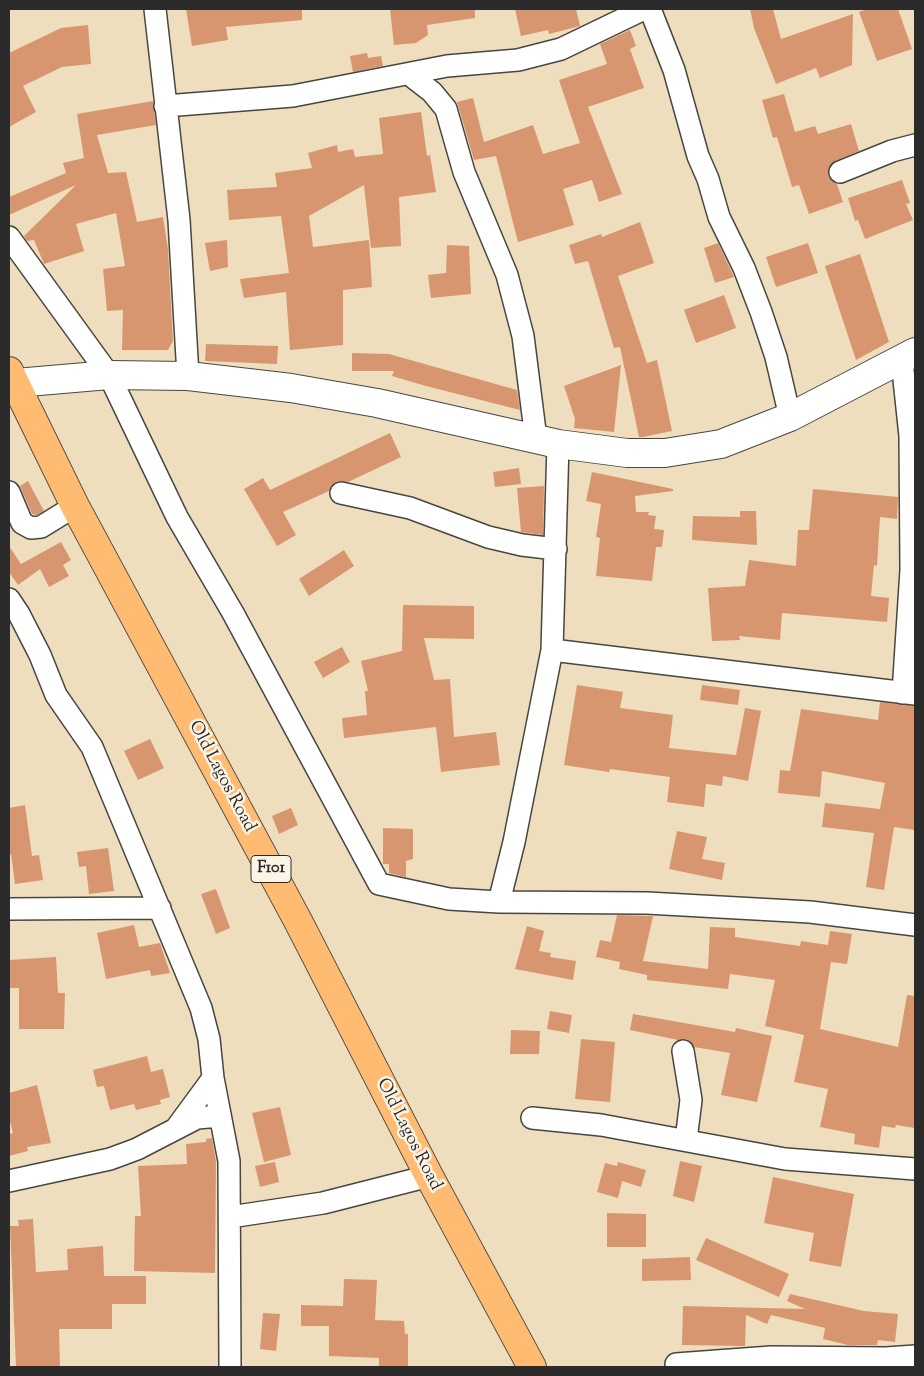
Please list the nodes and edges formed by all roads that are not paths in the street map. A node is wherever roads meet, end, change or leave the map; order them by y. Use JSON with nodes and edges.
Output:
{"nodes":[{"id":1,"x":155,"y":9,"type":"edge"},
{"id":2,"x":644,"y":9,"type":"edge"},
{"id":3,"x":650,"y":9,"type":"edge"},
{"id":4,"x":410,"y":75,"type":"junction"},
{"id":5,"x":165,"y":106,"type":"junction"},
{"id":6,"x":915,"y":145,"type":"edge"},
{"id":7,"x":840,"y":172,"type":"dead end"},
{"id":8,"x":9,"y":237,"type":"edge"},
{"id":9,"x":909,"y":356,"type":"edge"},
{"id":10,"x":109,"y":375,"type":"junction"},
{"id":11,"x":188,"y":376,"type":"junction"},
{"id":12,"x":12,"y":377,"type":"edge"},
{"id":13,"x":790,"y":417,"type":"junction"},
{"id":14,"x":547,"y":441,"type":"junction"},
{"id":15,"x":9,"y":492,"type":"edge"},
{"id":16,"x":342,"y":493,"type":"dead end"},
{"id":17,"x":75,"y":506,"type":"junction"},
{"id":18,"x":556,"y":549,"type":"junction"},
{"id":19,"x":9,"y":599,"type":"edge"},
{"id":20,"x":552,"y":650,"type":"junction"},
{"id":21,"x":909,"y":693,"type":"edge"},
{"id":22,"x":498,"y":902,"type":"junction"},
{"id":23,"x":160,"y":908,"type":"junction"},
{"id":24,"x":9,"y":909,"type":"edge"},
{"id":25,"x":915,"y":925,"type":"edge"},
{"id":26,"x":683,"y":1050,"type":"dead end"},
{"id":27,"x":213,"y":1078,"type":"junction"},
{"id":28,"x":220,"y":1116,"type":"junction"},
{"id":29,"x":532,"y":1118,"type":"dead end"},
{"id":30,"x":176,"y":1129,"type":"junction"},
{"id":31,"x":686,"y":1140,"type":"junction"},
{"id":32,"x":915,"y":1169,"type":"edge"},
{"id":33,"x":429,"y":1176,"type":"junction"},
{"id":34,"x":9,"y":1181,"type":"edge"},
{"id":35,"x":230,"y":1218,"type":"junction"},
{"id":36,"x":915,"y":1356,"type":"edge"},
{"id":37,"x":676,"y":1364,"type":"dead end"},
{"id":38,"x":230,"y":1367,"type":"edge"},
{"id":39,"x":532,"y":1367,"type":"edge"}],
"edges":[{"from":1,"to":5,"type":"street"},
{"from":2,"to":4,"type":"street"},
{"from":3,"to":13,"type":"street"},
{"from":4,"to":5,"type":"street"},
{"from":4,"to":14,"type":"street"},
{"from":5,"to":11,"type":"street"},
{"from":6,"to":7,"type":"street"},
{"from":8,"to":10,"type":"street"},
{"from":9,"to":13,"type":"street"},
{"from":9,"to":21,"type":"street"},
{"from":10,"to":11,"type":"street"},
{"from":10,"to":12,"type":"street"},
{"from":10,"to":22,"type":"street"},
{"from":11,"to":14,"type":"street"},
{"from":12,"to":17,"type":"main road","name":"Old Lagos Road","number":"F101"},
{"from":13,"to":14,"type":"street"},
{"from":14,"to":18,"type":"street"},
{"from":15,"to":17,"type":"street"},
{"from":16,"to":18,"type":"street"},
{"from":17,"to":33,"type":"main road","name":"Old Lagos Road","number":"F101"},
{"from":18,"to":20,"type":"street"},
{"from":19,"to":23,"type":"street"},
{"from":20,"to":21,"type":"street"},
{"from":20,"to":22,"type":"street"},
{"from":22,"to":25,"type":"street"},
{"from":23,"to":24,"type":"street"},
{"from":23,"to":27,"type":"street"},
{"from":26,"to":31,"type":"street"},
{"from":27,"to":28,"type":"street"},
{"from":27,"to":30,"type":"street"},
{"from":28,"to":30,"type":"street"},
{"from":28,"to":35,"type":"street"},
{"from":29,"to":31,"type":"street"},
{"from":30,"to":34,"type":"street"},
{"from":31,"to":32,"type":"street"},
{"from":33,"to":35,"type":"street"},
{"from":33,"to":39,"type":"main road","name":"Old Lagos Road","number":"F101"},
{"from":35,"to":38,"type":"street"},
{"from":36,"to":37,"type":"street"}]}
